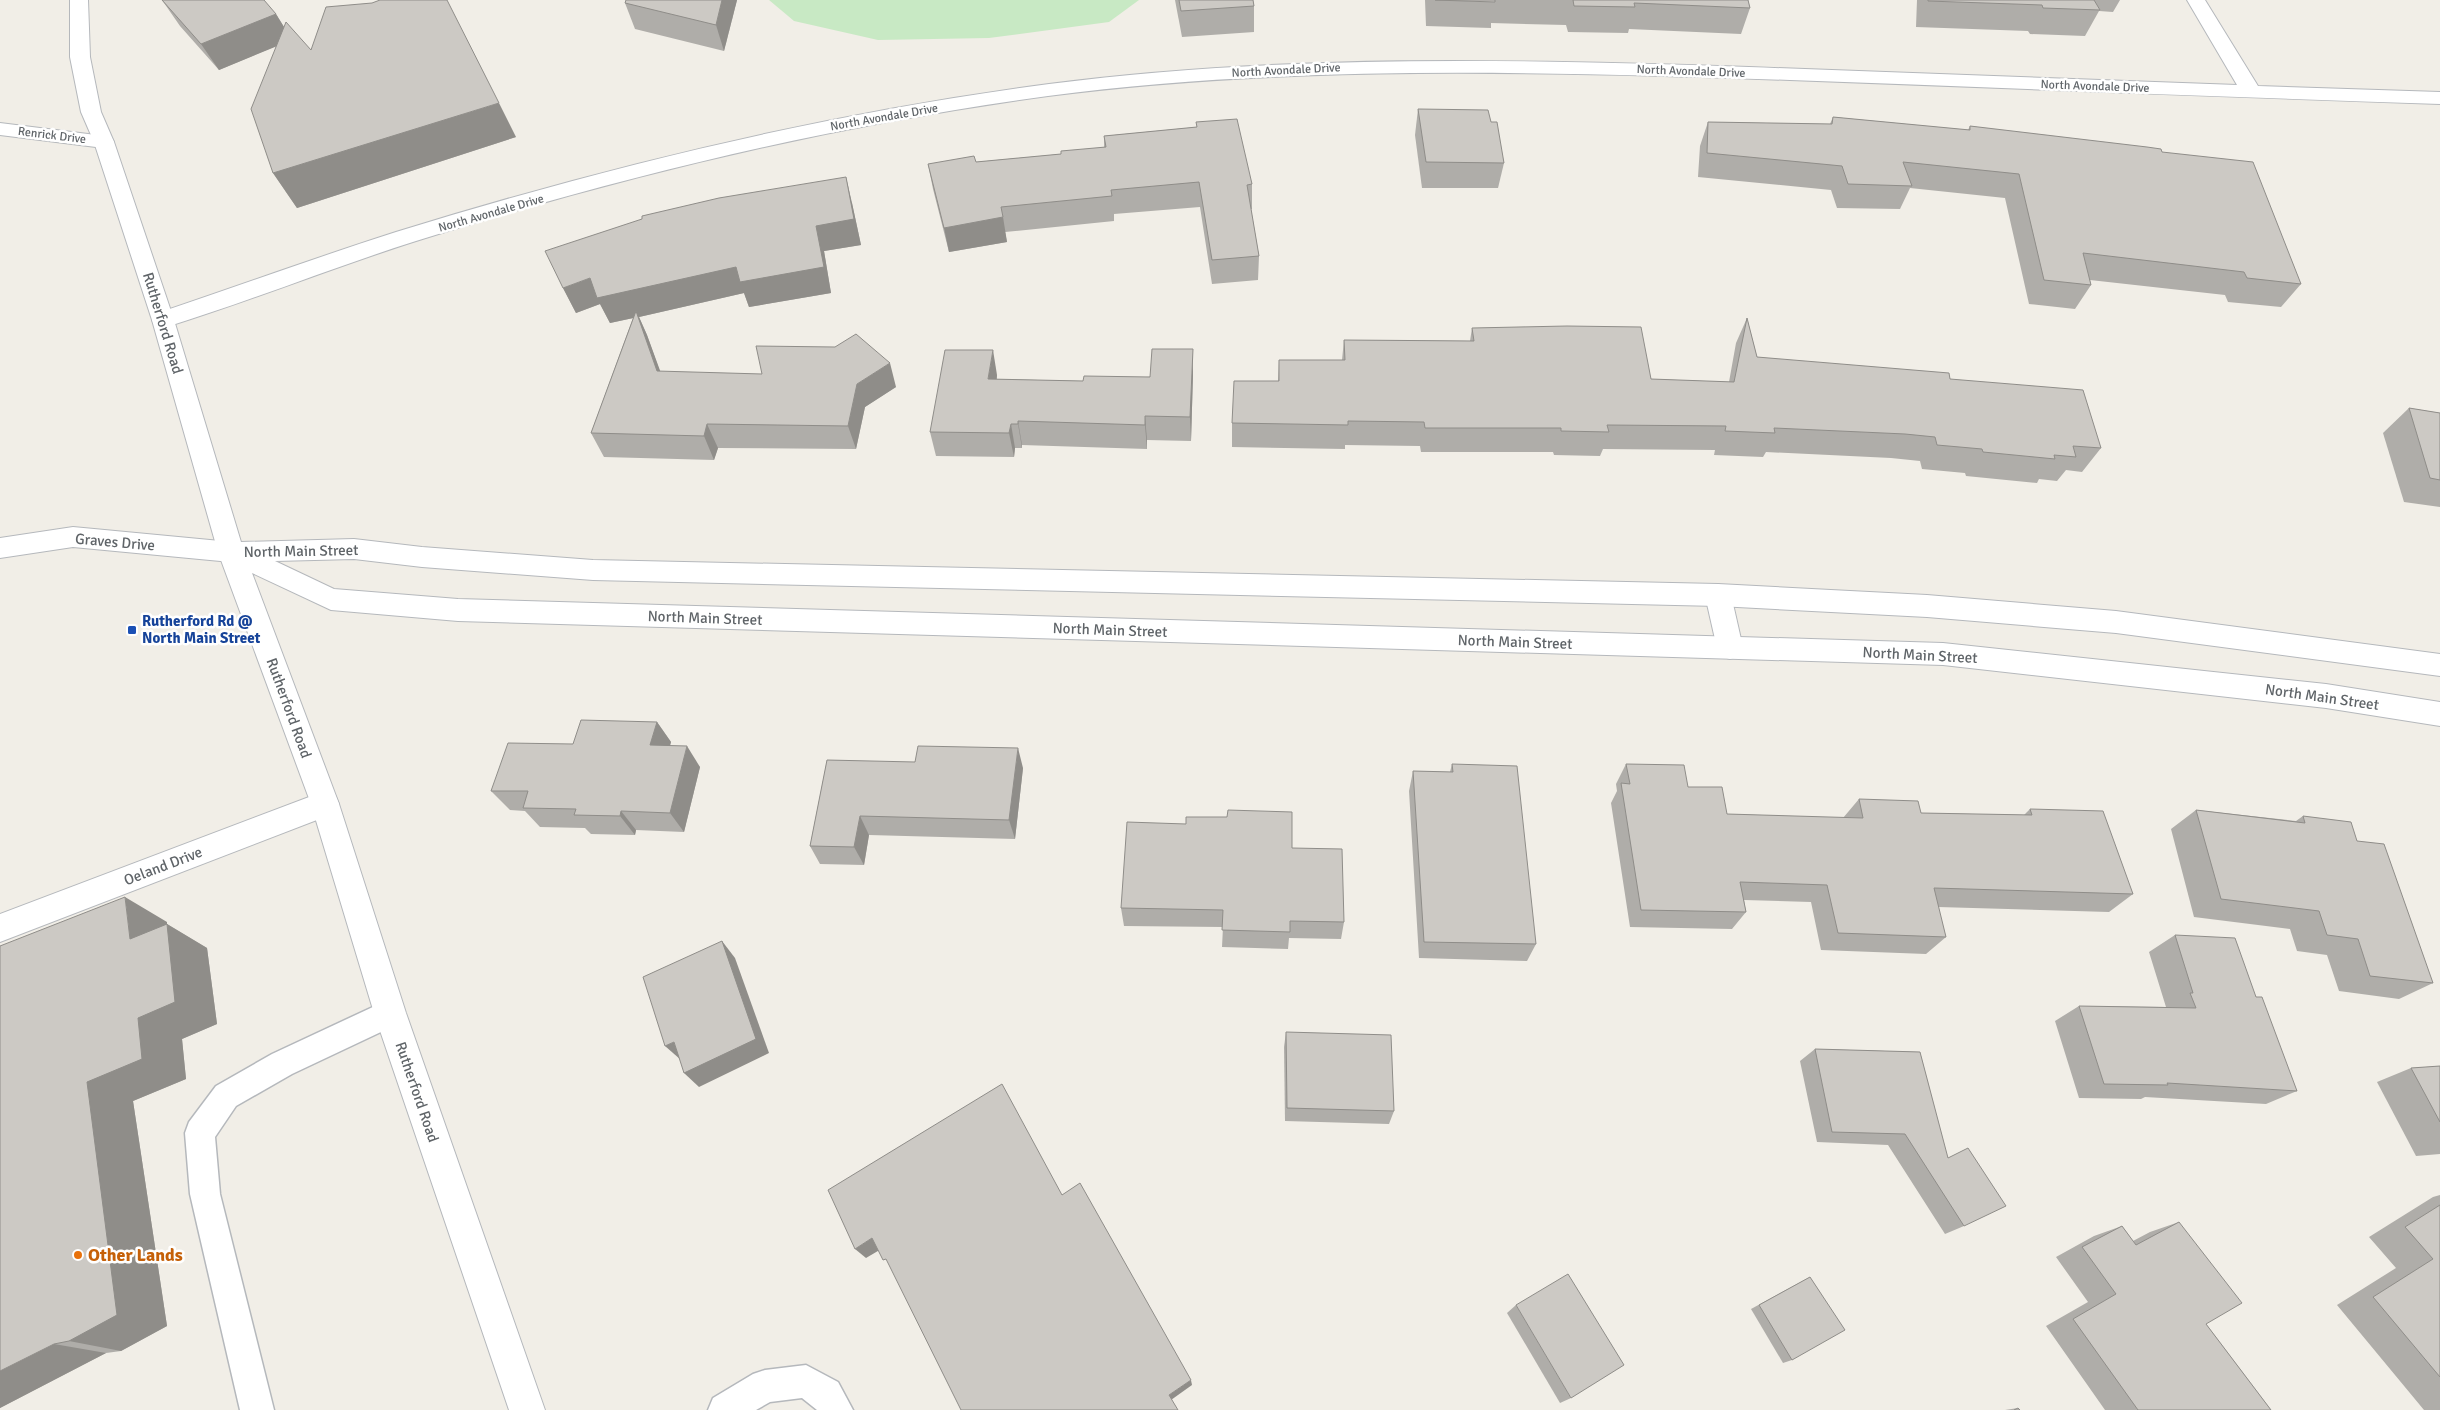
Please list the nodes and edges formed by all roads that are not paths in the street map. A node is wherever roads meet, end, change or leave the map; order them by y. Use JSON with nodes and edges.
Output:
{"nodes":[{"id":1,"x":79,"y":0,"type":"edge"},
{"id":2,"x":2196,"y":0,"type":"edge"},
{"id":3,"x":2251,"y":91,"type":"junction"},
{"id":4,"x":2440,"y":98,"type":"edge"},
{"id":5,"x":0,"y":129,"type":"edge"},
{"id":6,"x":104,"y":142,"type":"junction"},
{"id":7,"x":163,"y":320,"type":"junction"},
{"id":8,"x":0,"y":548,"type":"edge"},
{"id":9,"x":231,"y":552,"type":"junction"},
{"id":10,"x":1718,"y":595,"type":"junction"},
{"id":11,"x":1730,"y":648,"type":"junction"},
{"id":12,"x":2440,"y":665,"type":"edge"},
{"id":13,"x":2440,"y":714,"type":"edge"},
{"id":14,"x":325,"y":804,"type":"junction"},
{"id":15,"x":0,"y":928,"type":"edge"},
{"id":16,"x":390,"y":1013,"type":"junction"},
{"id":17,"x":257,"y":1410,"type":"edge"},
{"id":18,"x":526,"y":1410,"type":"edge"},
{"id":19,"x":725,"y":1410,"type":"edge"},
{"id":20,"x":836,"y":1410,"type":"edge"}],
"edges":[{"from":1,"to":6,"type":"street","name":"Rutherford Road"},
{"from":2,"to":3,"type":"street"},
{"from":3,"to":4,"type":"street","name":"North Avondale Drive"},
{"from":3,"to":7,"type":"street","name":"North Avondale Drive"},
{"from":5,"to":6,"type":"street","name":"Renrick Drive"},
{"from":6,"to":7,"type":"street","name":"Rutherford Road"},
{"from":7,"to":9,"type":"street","name":"Rutherford Road"},
{"from":8,"to":9,"type":"street","name":"Graves Drive"},
{"from":9,"to":10,"type":"street","name":"North Main Street"},
{"from":9,"to":11,"type":"street","name":"North Main Street"},
{"from":9,"to":14,"type":"street","name":"Rutherford Road"},
{"from":10,"to":11,"type":"street"},
{"from":10,"to":12,"type":"street","name":"North Main Street"},
{"from":11,"to":13,"type":"street","name":"North Main Street"},
{"from":14,"to":15,"type":"street","name":"Oeland Drive"},
{"from":14,"to":16,"type":"street","name":"Rutherford Road"},
{"from":16,"to":17,"type":"lane"},
{"from":16,"to":18,"type":"street","name":"Rutherford Road"},
{"from":19,"to":20,"type":"lane"}]}
